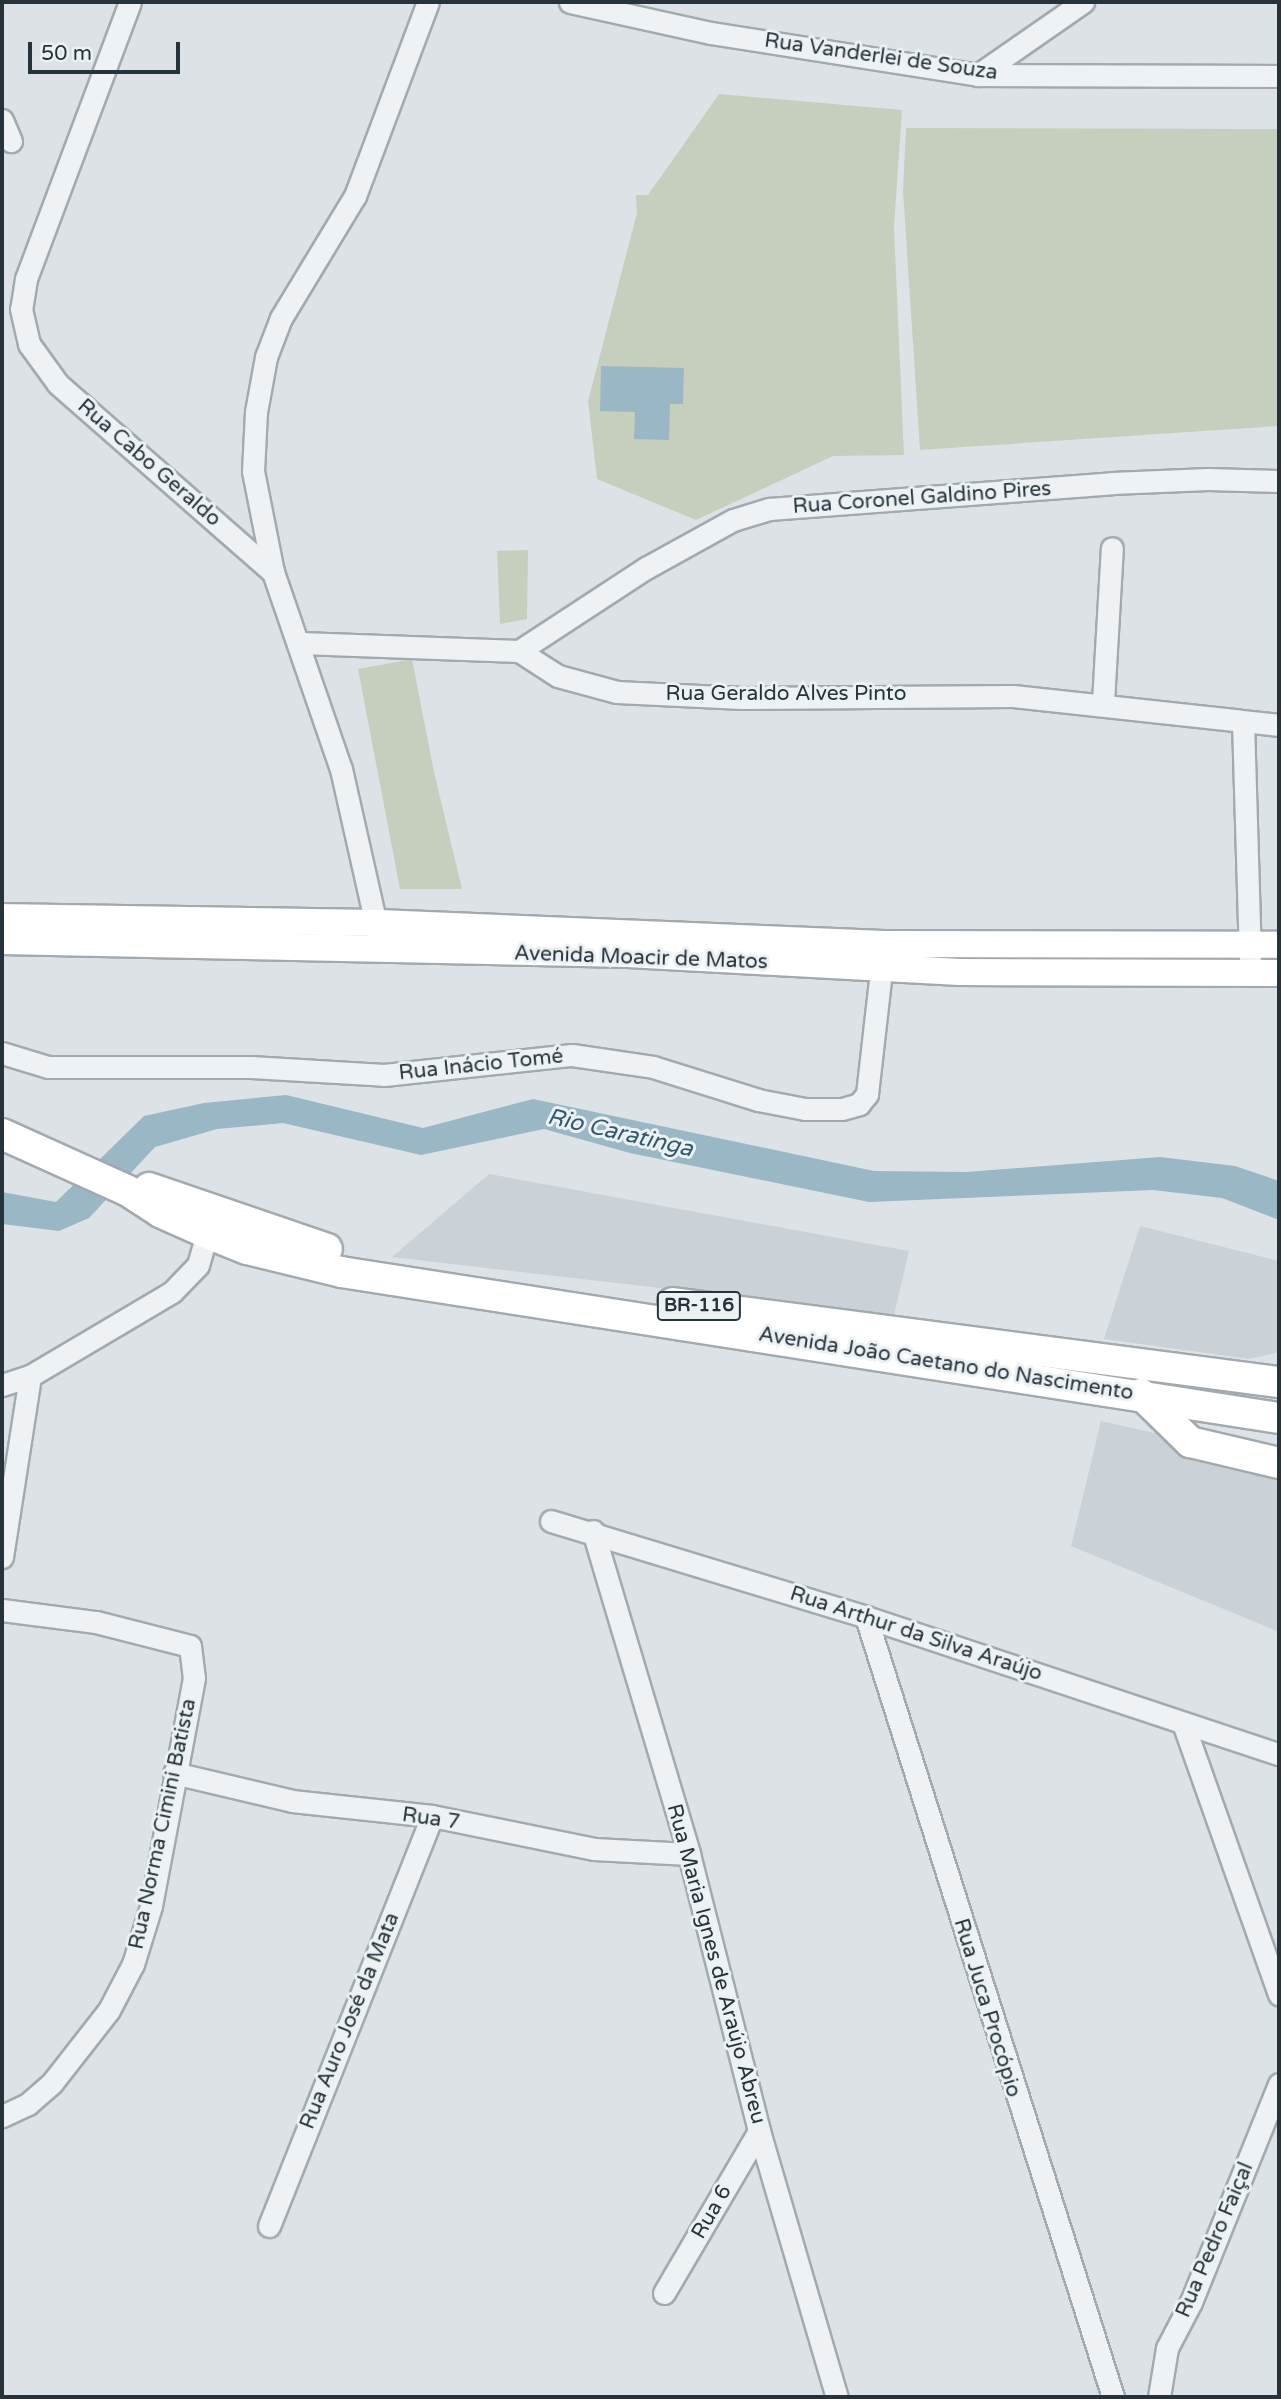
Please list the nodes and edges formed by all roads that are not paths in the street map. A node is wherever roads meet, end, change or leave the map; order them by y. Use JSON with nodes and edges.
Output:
{"nodes":[{"id":1,"x":130,"y":2,"type":"edge"},
{"id":2,"x":428,"y":2,"type":"edge"},
{"id":3,"x":570,"y":2,"type":"edge"},
{"id":4,"x":1083,"y":2,"type":"edge"},
{"id":5,"x":978,"y":75,"type":"junction"},
{"id":6,"x":1279,"y":76,"type":"edge"},
{"id":7,"x":2,"y":120,"type":"edge"},
{"id":8,"x":11,"y":141,"type":"dead end"},
{"id":9,"x":1279,"y":481,"type":"edge"},
{"id":10,"x":1112,"y":548,"type":"dead end"},
{"id":11,"x":273,"y":572,"type":"junction"},
{"id":12,"x":300,"y":643,"type":"junction"},
{"id":13,"x":519,"y":651,"type":"junction"},
{"id":14,"x":1103,"y":702,"type":"junction"},
{"id":15,"x":1243,"y":722,"type":"junction"},
{"id":16,"x":1279,"y":725,"type":"edge"},
{"id":17,"x":2,"y":917,"type":"edge"},
{"id":18,"x":379,"y":923,"type":"junction"},
{"id":19,"x":2,"y":942,"type":"edge"},
{"id":20,"x":1249,"y":943,"type":"junction"},
{"id":21,"x":1279,"y":945,"type":"edge"},
{"id":22,"x":380,"y":950,"type":"junction"},
{"id":23,"x":883,"y":956,"type":"junction"},
{"id":24,"x":1251,"y":973,"type":"junction"},
{"id":25,"x":1279,"y":973,"type":"edge"},
{"id":26,"x":2,"y":1054,"type":"edge"},
{"id":27,"x":2,"y":1134,"type":"edge"},
{"id":28,"x":164,"y":1203,"type":"junction"},
{"id":29,"x":207,"y":1233,"type":"junction"},
{"id":30,"x":1279,"y":1366,"type":"edge"},
{"id":31,"x":30,"y":1376,"type":"junction"},
{"id":32,"x":1241,"y":1376,"type":"junction"},
{"id":33,"x":1279,"y":1382,"type":"edge"},
{"id":34,"x":2,"y":1385,"type":"edge"},
{"id":35,"x":1141,"y":1394,"type":"junction"},
{"id":36,"x":1279,"y":1418,"type":"edge"},
{"id":37,"x":1279,"y":1463,"type":"edge"},
{"id":38,"x":551,"y":1521,"type":"dead end"},
{"id":39,"x":593,"y":1531,"type":"junction"},
{"id":40,"x":2,"y":1557,"type":"edge"},
{"id":41,"x":2,"y":1610,"type":"edge"},
{"id":42,"x":866,"y":1616,"type":"junction"},
{"id":43,"x":1183,"y":1723,"type":"junction"},
{"id":44,"x":1279,"y":1754,"type":"edge"},
{"id":45,"x":174,"y":1773,"type":"junction"},
{"id":46,"x":432,"y":1816,"type":"junction"},
{"id":47,"x":689,"y":1854,"type":"junction"},
{"id":48,"x":1279,"y":1994,"type":"edge"},
{"id":49,"x":1279,"y":2084,"type":"edge"},
{"id":50,"x":2,"y":2116,"type":"edge"},
{"id":51,"x":759,"y":2131,"type":"junction"},
{"id":52,"x":269,"y":2226,"type":"dead end"},
{"id":53,"x":664,"y":2293,"type":"dead end"},
{"id":54,"x":837,"y":2397,"type":"edge"},
{"id":55,"x":1113,"y":2397,"type":"edge"},
{"id":56,"x":1159,"y":2397,"type":"edge"}],
"edges":[{"from":1,"to":11,"type":"street","name":"Rua Cabo Geraldo"},
{"from":2,"to":11,"type":"street"},
{"from":3,"to":5,"type":"street","name":"Rua Vanderlei de Souza"},
{"from":4,"to":5,"type":"street"},
{"from":5,"to":6,"type":"street","name":"Rua Vanderlei de Souza"},
{"from":7,"to":8,"type":"street"},
{"from":9,"to":13,"type":"street","name":"Rua Coronel Galdino Pires"},
{"from":10,"to":14,"type":"street"},
{"from":11,"to":12,"type":"street","name":"Rua Cabo Geraldo"},
{"from":12,"to":13,"type":"street"},
{"from":12,"to":18,"type":"street","name":"Rua Cabo Geraldo"},
{"from":13,"to":14,"type":"street","name":"Rua Geraldo Alves Pinto"},
{"from":14,"to":15,"type":"street","name":"Rua Geraldo Alves Pinto"},
{"from":15,"to":16,"type":"street","name":"Rua Geraldo Alves Pinto"},
{"from":15,"to":20,"type":"street"},
{"from":17,"to":18,"type":"main road","name":"Avenida Moacir de Matos"},
{"from":18,"to":22,"type":"street","name":"Rua Cabo Geraldo"},
{"from":18,"to":23,"type":"main road","name":"Avenida Moacir de Matos"},
{"from":19,"to":22,"type":"main road","name":"Avenida Moacir de Matos"},
{"from":20,"to":21,"type":"main road","name":"Avenida Moacir de Matos"},
{"from":20,"to":23,"type":"main road","name":"Avenida Moacir de Matos"},
{"from":20,"to":24,"type":"street"},
{"from":22,"to":23,"type":"main road","name":"Avenida Moacir de Matos"},
{"from":23,"to":24,"type":"main road","name":"Avenida Moacir de Matos"},
{"from":23,"to":26,"type":"street","name":"Rua Inácio Tomé"},
{"from":24,"to":25,"type":"main road","name":"Avenida Moacir de Matos"},
{"from":27,"to":28,"type":"highway","name":"Avenida João Caetano do Nascimento","number":"BR-116"},
{"from":28,"to":29,"type":"highway","name":"Avenida João Caetano do Nascimento","number":"BR-116"},
{"from":28,"to":32,"type":"highway","name":"Avenida João Caetano do Nascimento","number":"BR-116"},
{"from":29,"to":31,"type":"street"},
{"from":29,"to":35,"type":"highway","name":"Avenida João Caetano do Nascimento","number":"BR-116"},
{"from":30,"to":32,"type":"main road","name":"Avenida João Caetano do Nascimento"},
{"from":31,"to":34,"type":"street"},
{"from":31,"to":40,"type":"street"},
{"from":32,"to":33,"type":"highway","name":"Avenida João Caetano do Nascimento","number":"BR-116"},
{"from":35,"to":36,"type":"highway","name":"Avenida João Caetano do Nascimento","number":"BR-116"},
{"from":35,"to":37,"type":"highway"},
{"from":38,"to":39,"type":"street","name":"Rua Arthur da Silva Araújo"},
{"from":39,"to":42,"type":"street","name":"Rua Arthur da Silva Araújo"},
{"from":39,"to":47,"type":"street","name":"Rua Maria Ignes de Araújo Abreu"},
{"from":41,"to":45,"type":"street","name":"Rua Norma Cimini Batista"},
{"from":42,"to":43,"type":"street","name":"Rua Arthur da Silva Araújo"},
{"from":42,"to":55,"type":"street","name":"Rua Juca Procópio"},
{"from":43,"to":44,"type":"street","name":"Rua Arthur da Silva Araújo"},
{"from":43,"to":48,"type":"street"},
{"from":45,"to":46,"type":"street","name":"Rua 7"},
{"from":45,"to":50,"type":"street","name":"Rua Norma Cimini Batista"},
{"from":46,"to":47,"type":"street","name":"Rua 7"},
{"from":46,"to":52,"type":"street","name":"Rua Auro José da Mata"},
{"from":47,"to":51,"type":"street","name":"Rua Maria Ignes de Araújo Abreu"},
{"from":49,"to":56,"type":"street","name":"Rua Pedro Faiçal"},
{"from":51,"to":53,"type":"street","name":"Rua 6"},
{"from":51,"to":54,"type":"street","name":"Rua Maria Ignes de Araújo Abreu"}]}
